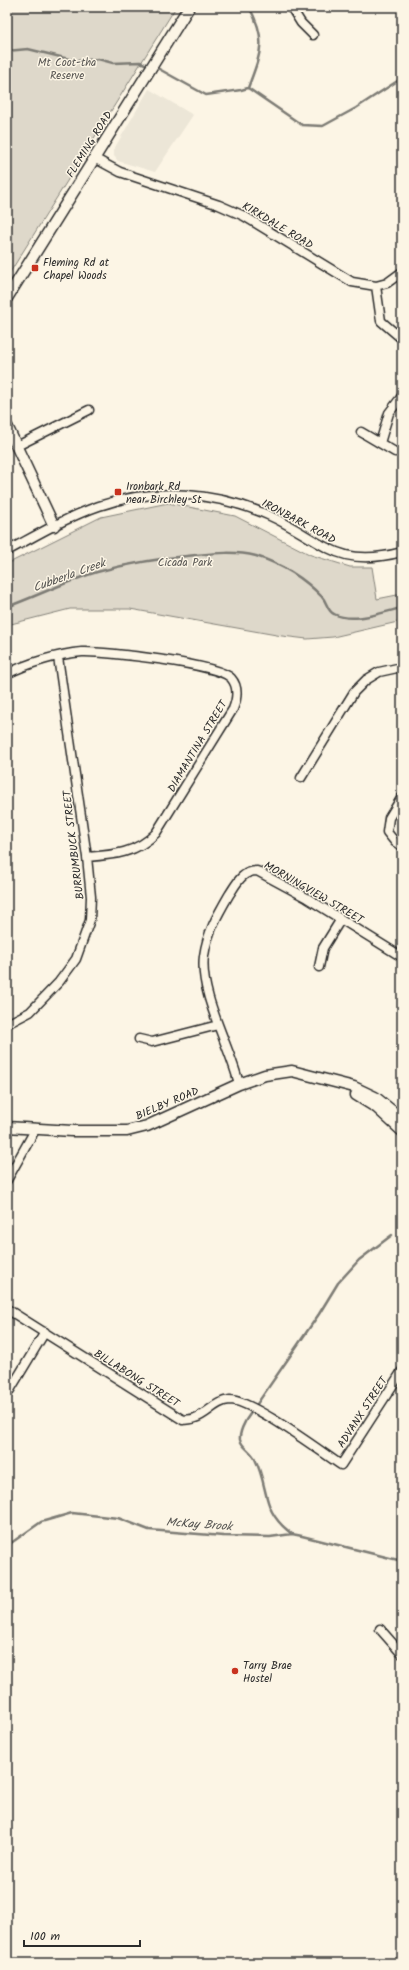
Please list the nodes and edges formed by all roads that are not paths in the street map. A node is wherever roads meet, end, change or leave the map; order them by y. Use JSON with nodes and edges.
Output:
{"nodes":[{"id":1,"x":189,"y":7,"type":"edge"},
{"id":2,"x":291,"y":7,"type":"edge"},
{"id":3,"x":313,"y":35,"type":"dead end"},
{"id":4,"x":94,"y":158,"type":"junction"},
{"id":5,"x":402,"y":272,"type":"edge"},
{"id":6,"x":376,"y":286,"type":"junction"},
{"id":7,"x":9,"y":291,"type":"edge"},
{"id":8,"x":402,"y":339,"type":"edge"},
{"id":9,"x":402,"y":396,"type":"edge"},
{"id":10,"x":90,"y":410,"type":"dead end"},
{"id":11,"x":7,"y":426,"type":"edge"},
{"id":12,"x":360,"y":432,"type":"dead end"},
{"id":13,"x":380,"y":443,"type":"junction"},
{"id":14,"x":17,"y":446,"type":"junction"},
{"id":15,"x":395,"y":452,"type":"dead end"},
{"id":16,"x":54,"y":526,"type":"junction"},
{"id":17,"x":7,"y":551,"type":"edge"},
{"id":18,"x":402,"y":552,"type":"edge"},
{"id":19,"x":58,"y":657,"type":"junction"},
{"id":20,"x":402,"y":668,"type":"edge"},
{"id":21,"x":7,"y":674,"type":"edge"},
{"id":22,"x":301,"y":778,"type":"dead end"},
{"id":23,"x":402,"y":797,"type":"edge"},
{"id":24,"x":402,"y":846,"type":"edge"},
{"id":25,"x":87,"y":857,"type":"junction"},
{"id":26,"x":341,"y":919,"type":"junction"},
{"id":27,"x":402,"y":957,"type":"edge"},
{"id":28,"x":319,"y":968,"type":"dead end"},
{"id":29,"x":9,"y":1023,"type":"dead end"},
{"id":30,"x":218,"y":1025,"type":"junction"},
{"id":31,"x":139,"y":1039,"type":"dead end"},
{"id":32,"x":330,"y":1081,"type":"junction"},
{"id":33,"x":239,"y":1084,"type":"junction"},
{"id":34,"x":402,"y":1119,"type":"edge"},
{"id":35,"x":7,"y":1128,"type":"edge"},
{"id":36,"x":35,"y":1130,"type":"junction"},
{"id":37,"x":402,"y":1131,"type":"edge"},
{"id":38,"x":7,"y":1180,"type":"edge"},
{"id":39,"x":7,"y":1309,"type":"edge"},
{"id":40,"x":45,"y":1332,"type":"junction"},
{"id":41,"x":402,"y":1371,"type":"edge"},
{"id":42,"x":7,"y":1395,"type":"edge"},
{"id":43,"x":341,"y":1465,"type":"joint"},
{"id":44,"x":380,"y":1629,"type":"dead end"},
{"id":45,"x":402,"y":1654,"type":"edge"}],
"edges":[{"from":1,"to":4,"type":"street","name":"FLEMING ROAD"},
{"from":2,"to":3,"type":"street"},
{"from":4,"to":6,"type":"street","name":"KIRKDALE ROAD"},
{"from":4,"to":7,"type":"street","name":"FLEMING ROAD"},
{"from":5,"to":6,"type":"street"},
{"from":6,"to":8,"type":"street"},
{"from":9,"to":13,"type":"street"},
{"from":10,"to":14,"type":"street"},
{"from":11,"to":14,"type":"street"},
{"from":12,"to":13,"type":"street"},
{"from":13,"to":15,"type":"street"},
{"from":14,"to":16,"type":"street"},
{"from":16,"to":17,"type":"street","name":"IRONBARK ROAD"},
{"from":16,"to":18,"type":"street","name":"IRONBARK ROAD"},
{"from":19,"to":21,"type":"street","name":"DIAMANTINA STREET"},
{"from":19,"to":25,"type":"street","name":"BURRUMBUCK STREET"},
{"from":19,"to":25,"type":"street","name":"DIAMANTINA STREET"},
{"from":20,"to":22,"type":"street"},
{"from":23,"to":24,"type":"street"},
{"from":25,"to":29,"type":"street","name":"BURRUMBUCK STREET"},
{"from":26,"to":27,"type":"street","name":"MORNINGVIEW STREET"},
{"from":26,"to":28,"type":"street"},
{"from":26,"to":30,"type":"street","name":"MORNINGVIEW STREET"},
{"from":30,"to":31,"type":"street"},
{"from":30,"to":33,"type":"street","name":"MORNINGVIEW STREET"},
{"from":32,"to":33,"type":"street","name":"BIELBY ROAD"},
{"from":32,"to":34,"type":"street","name":"BIELBY ROAD"},
{"from":32,"to":37,"type":"street","name":"BIELBY ROAD"},
{"from":33,"to":36,"type":"street","name":"BIELBY ROAD"},
{"from":35,"to":36,"type":"street","name":"BIELBY ROAD"},
{"from":36,"to":38,"type":"street"},
{"from":39,"to":40,"type":"street","name":"BILLABONG STREET"},
{"from":40,"to":42,"type":"street"},
{"from":40,"to":43,"type":"street","name":"BILLABONG STREET"},
{"from":41,"to":43,"type":"street","name":"ADVANX STREET"},
{"from":44,"to":45,"type":"street"}]}
